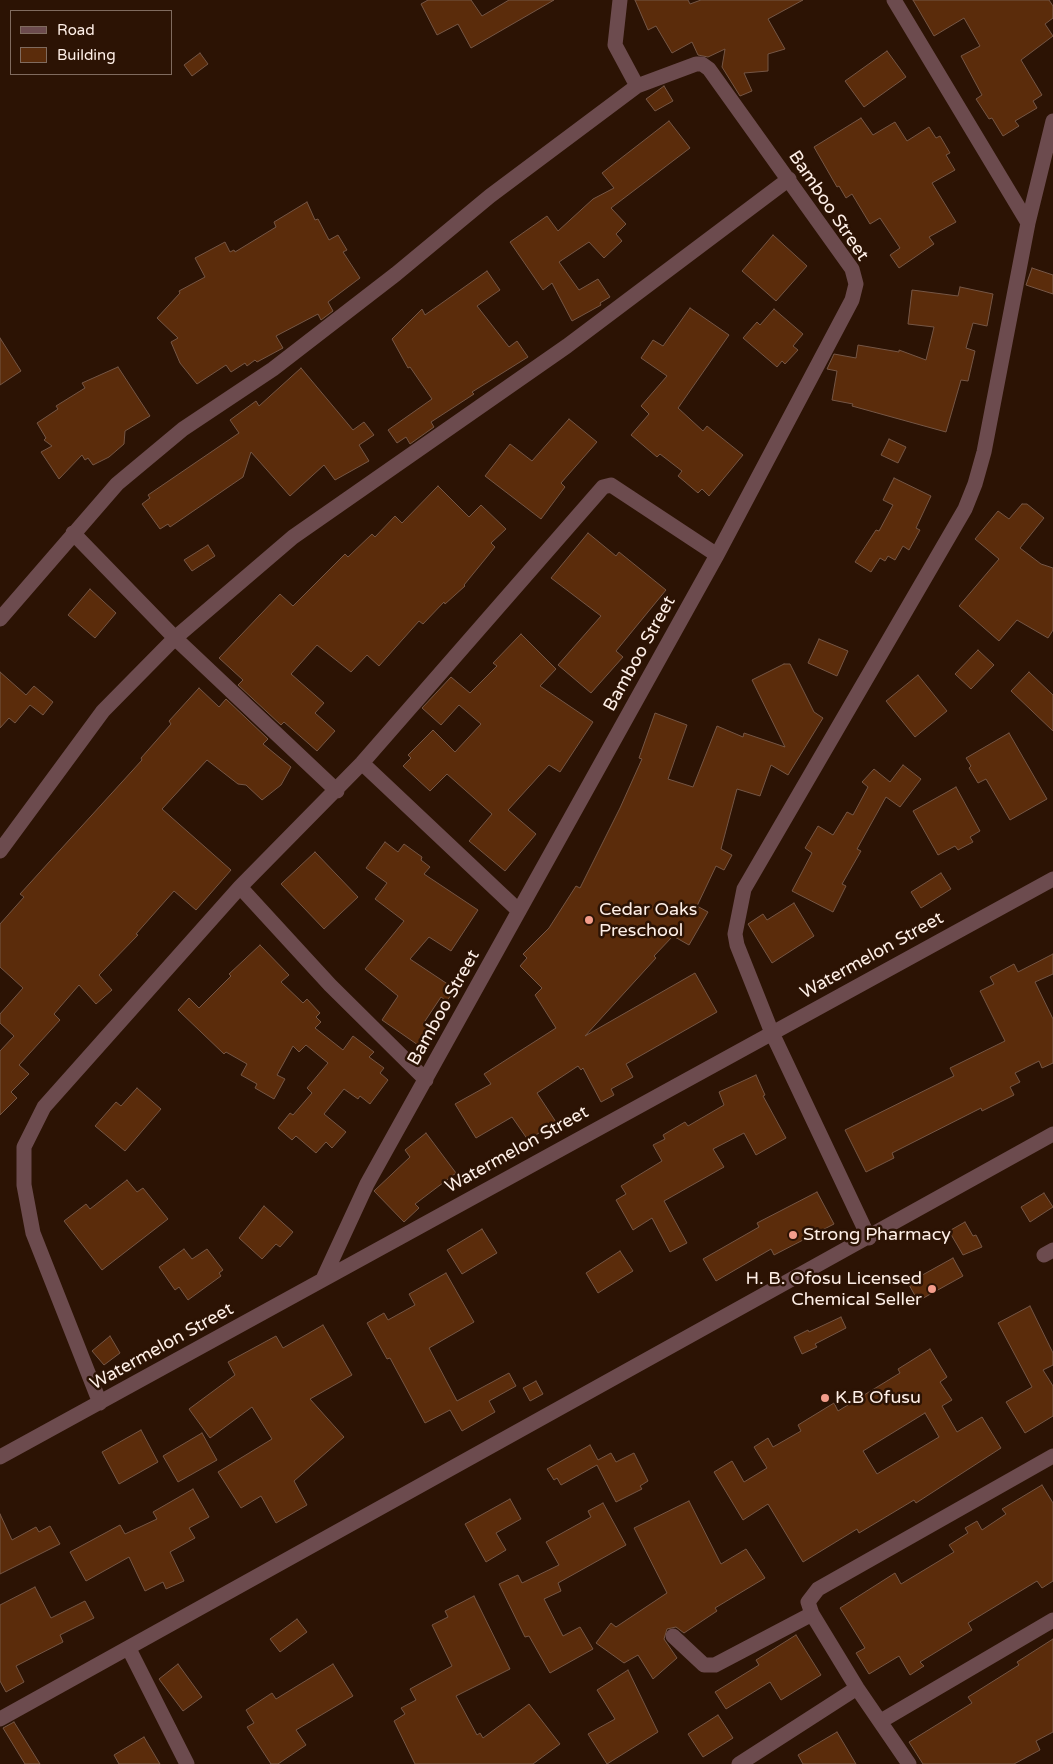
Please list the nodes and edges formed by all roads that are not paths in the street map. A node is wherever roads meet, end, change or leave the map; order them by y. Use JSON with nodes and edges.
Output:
{"nodes":[{"id":1,"x":620,"y":0,"type":"edge"},
{"id":2,"x":894,"y":0,"type":"edge"},
{"id":3,"x":637,"y":86,"type":"junction"},
{"id":4,"x":1053,"y":121,"type":"edge"},
{"id":5,"x":789,"y":179,"type":"junction"},
{"id":6,"x":1028,"y":223,"type":"junction"},
{"id":7,"x":73,"y":533,"type":"junction"},
{"id":8,"x":717,"y":555,"type":"junction"},
{"id":9,"x":0,"y":619,"type":"edge"},
{"id":10,"x":175,"y":638,"type":"junction"},
{"id":11,"x":362,"y":763,"type":"junction"},
{"id":12,"x":337,"y":791,"type":"junction"},
{"id":13,"x":0,"y":851,"type":"edge"},
{"id":14,"x":1053,"y":879,"type":"edge"},
{"id":15,"x":240,"y":887,"type":"junction"},
{"id":16,"x":520,"y":911,"type":"junction"},
{"id":17,"x":772,"y":1033,"type":"junction"},
{"id":18,"x":426,"y":1080,"type":"junction"},
{"id":19,"x":1053,"y":1134,"type":"edge"},
{"id":20,"x":869,"y":1238,"type":"junction"},
{"id":21,"x":324,"y":1277,"type":"junction"},
{"id":22,"x":100,"y":1403,"type":"junction"},
{"id":23,"x":1053,"y":1456,"type":"edge"},
{"id":24,"x":0,"y":1457,"type":"edge"},
{"id":25,"x":812,"y":1614,"type":"junction"},
{"id":26,"x":1053,"y":1620,"type":"edge"},
{"id":27,"x":672,"y":1636,"type":"dead end"},
{"id":28,"x":130,"y":1649,"type":"junction"},
{"id":29,"x":857,"y":1688,"type":"junction"},
{"id":30,"x":0,"y":1719,"type":"edge"},
{"id":31,"x":881,"y":1721,"type":"junction"},
{"id":32,"x":187,"y":1764,"type":"edge"},
{"id":33,"x":739,"y":1764,"type":"edge"},
{"id":34,"x":909,"y":1764,"type":"edge"}],
"edges":[{"from":1,"to":3,"type":"street"},
{"from":2,"to":6,"type":"street"},
{"from":3,"to":5,"type":"street","name":"Bamboo Street"},
{"from":3,"to":7,"type":"street"},
{"from":4,"to":6,"type":"street"},
{"from":5,"to":8,"type":"street","name":"Bamboo Street"},
{"from":5,"to":10,"type":"street"},
{"from":6,"to":17,"type":"street"},
{"from":7,"to":9,"type":"street"},
{"from":7,"to":10,"type":"street"},
{"from":8,"to":11,"type":"street"},
{"from":8,"to":16,"type":"street","name":"Bamboo Street"},
{"from":10,"to":12,"type":"street"},
{"from":10,"to":13,"type":"street"},
{"from":11,"to":12,"type":"street"},
{"from":11,"to":16,"type":"street"},
{"from":12,"to":15,"type":"street"},
{"from":14,"to":17,"type":"street","name":"Watermelon Street"},
{"from":15,"to":18,"type":"street"},
{"from":15,"to":22,"type":"street"},
{"from":16,"to":18,"type":"street","name":"Bamboo Street"},
{"from":17,"to":20,"type":"street"},
{"from":17,"to":21,"type":"street","name":"Watermelon Street"},
{"from":18,"to":21,"type":"street","name":"Bamboo Street"},
{"from":19,"to":20,"type":"street"},
{"from":20,"to":28,"type":"street"},
{"from":21,"to":22,"type":"street","name":"Watermelon Street"},
{"from":22,"to":24,"type":"street","name":"Watermelon Street"},
{"from":23,"to":25,"type":"street"},
{"from":25,"to":27,"type":"street"},
{"from":25,"to":29,"type":"street"},
{"from":26,"to":31,"type":"street"},
{"from":28,"to":30,"type":"street"},
{"from":28,"to":32,"type":"street"},
{"from":29,"to":31,"type":"street"},
{"from":29,"to":33,"type":"street"},
{"from":31,"to":34,"type":"street"}]}
